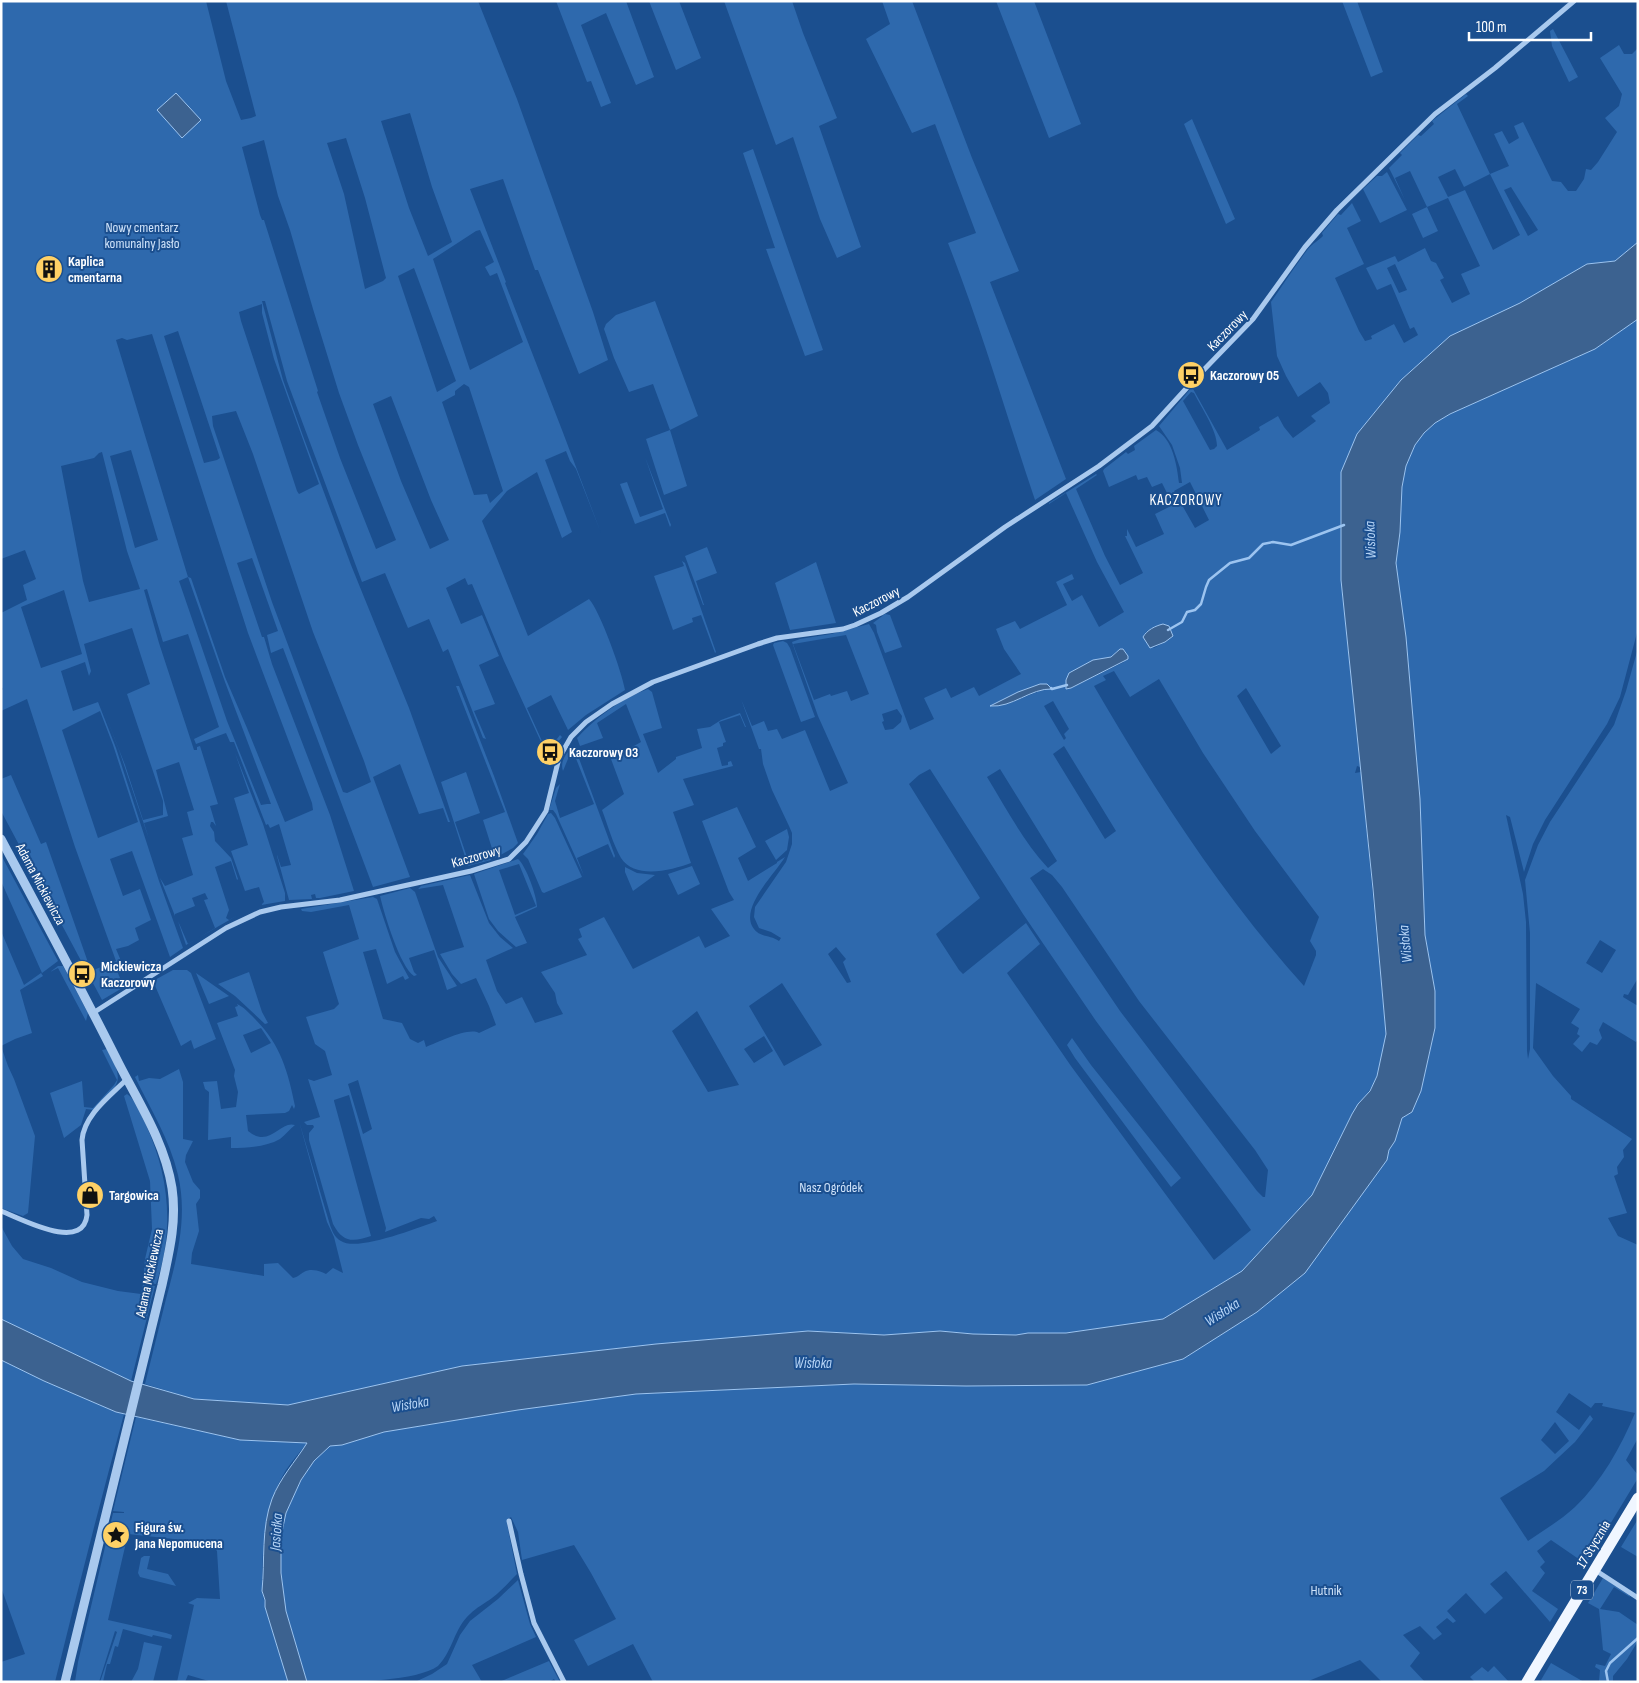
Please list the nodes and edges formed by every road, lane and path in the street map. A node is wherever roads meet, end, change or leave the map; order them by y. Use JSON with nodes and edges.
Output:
{"nodes":[{"id":1,"x":1574,"y":1,"type":"edge"},
{"id":2,"x":1,"y":839,"type":"edge"},
{"id":3,"x":94,"y":1013,"type":"junction"},
{"id":4,"x":127,"y":1079,"type":"junction"},
{"id":5,"x":1,"y":1211,"type":"edge"},
{"id":6,"x":1638,"y":1498,"type":"edge"},
{"id":7,"x":509,"y":1521,"type":"dead end"},
{"id":8,"x":1594,"y":1570,"type":"junction"},
{"id":9,"x":1638,"y":1598,"type":"edge"},
{"id":10,"x":65,"y":1682,"type":"edge"},
{"id":11,"x":564,"y":1682,"type":"edge"},
{"id":12,"x":1527,"y":1682,"type":"edge"}],
"edges":[{"from":1,"to":3,"type":"street","name":"Kaczorowy"},
{"from":2,"to":3,"type":"street","name":"Adama Mickiewicza"},
{"from":3,"to":4,"type":"street","name":"Adama Mickiewicza"},
{"from":4,"to":5,"type":"street"},
{"from":4,"to":10,"type":"street","name":"Adama Mickiewicza"},
{"from":6,"to":8,"type":"main road","name":"17 Stycznia","number":"73"},
{"from":7,"to":11,"type":"street"},
{"from":8,"to":9,"type":"street"},
{"from":8,"to":12,"type":"main road","name":"17 Stycznia","number":"73"}]}
